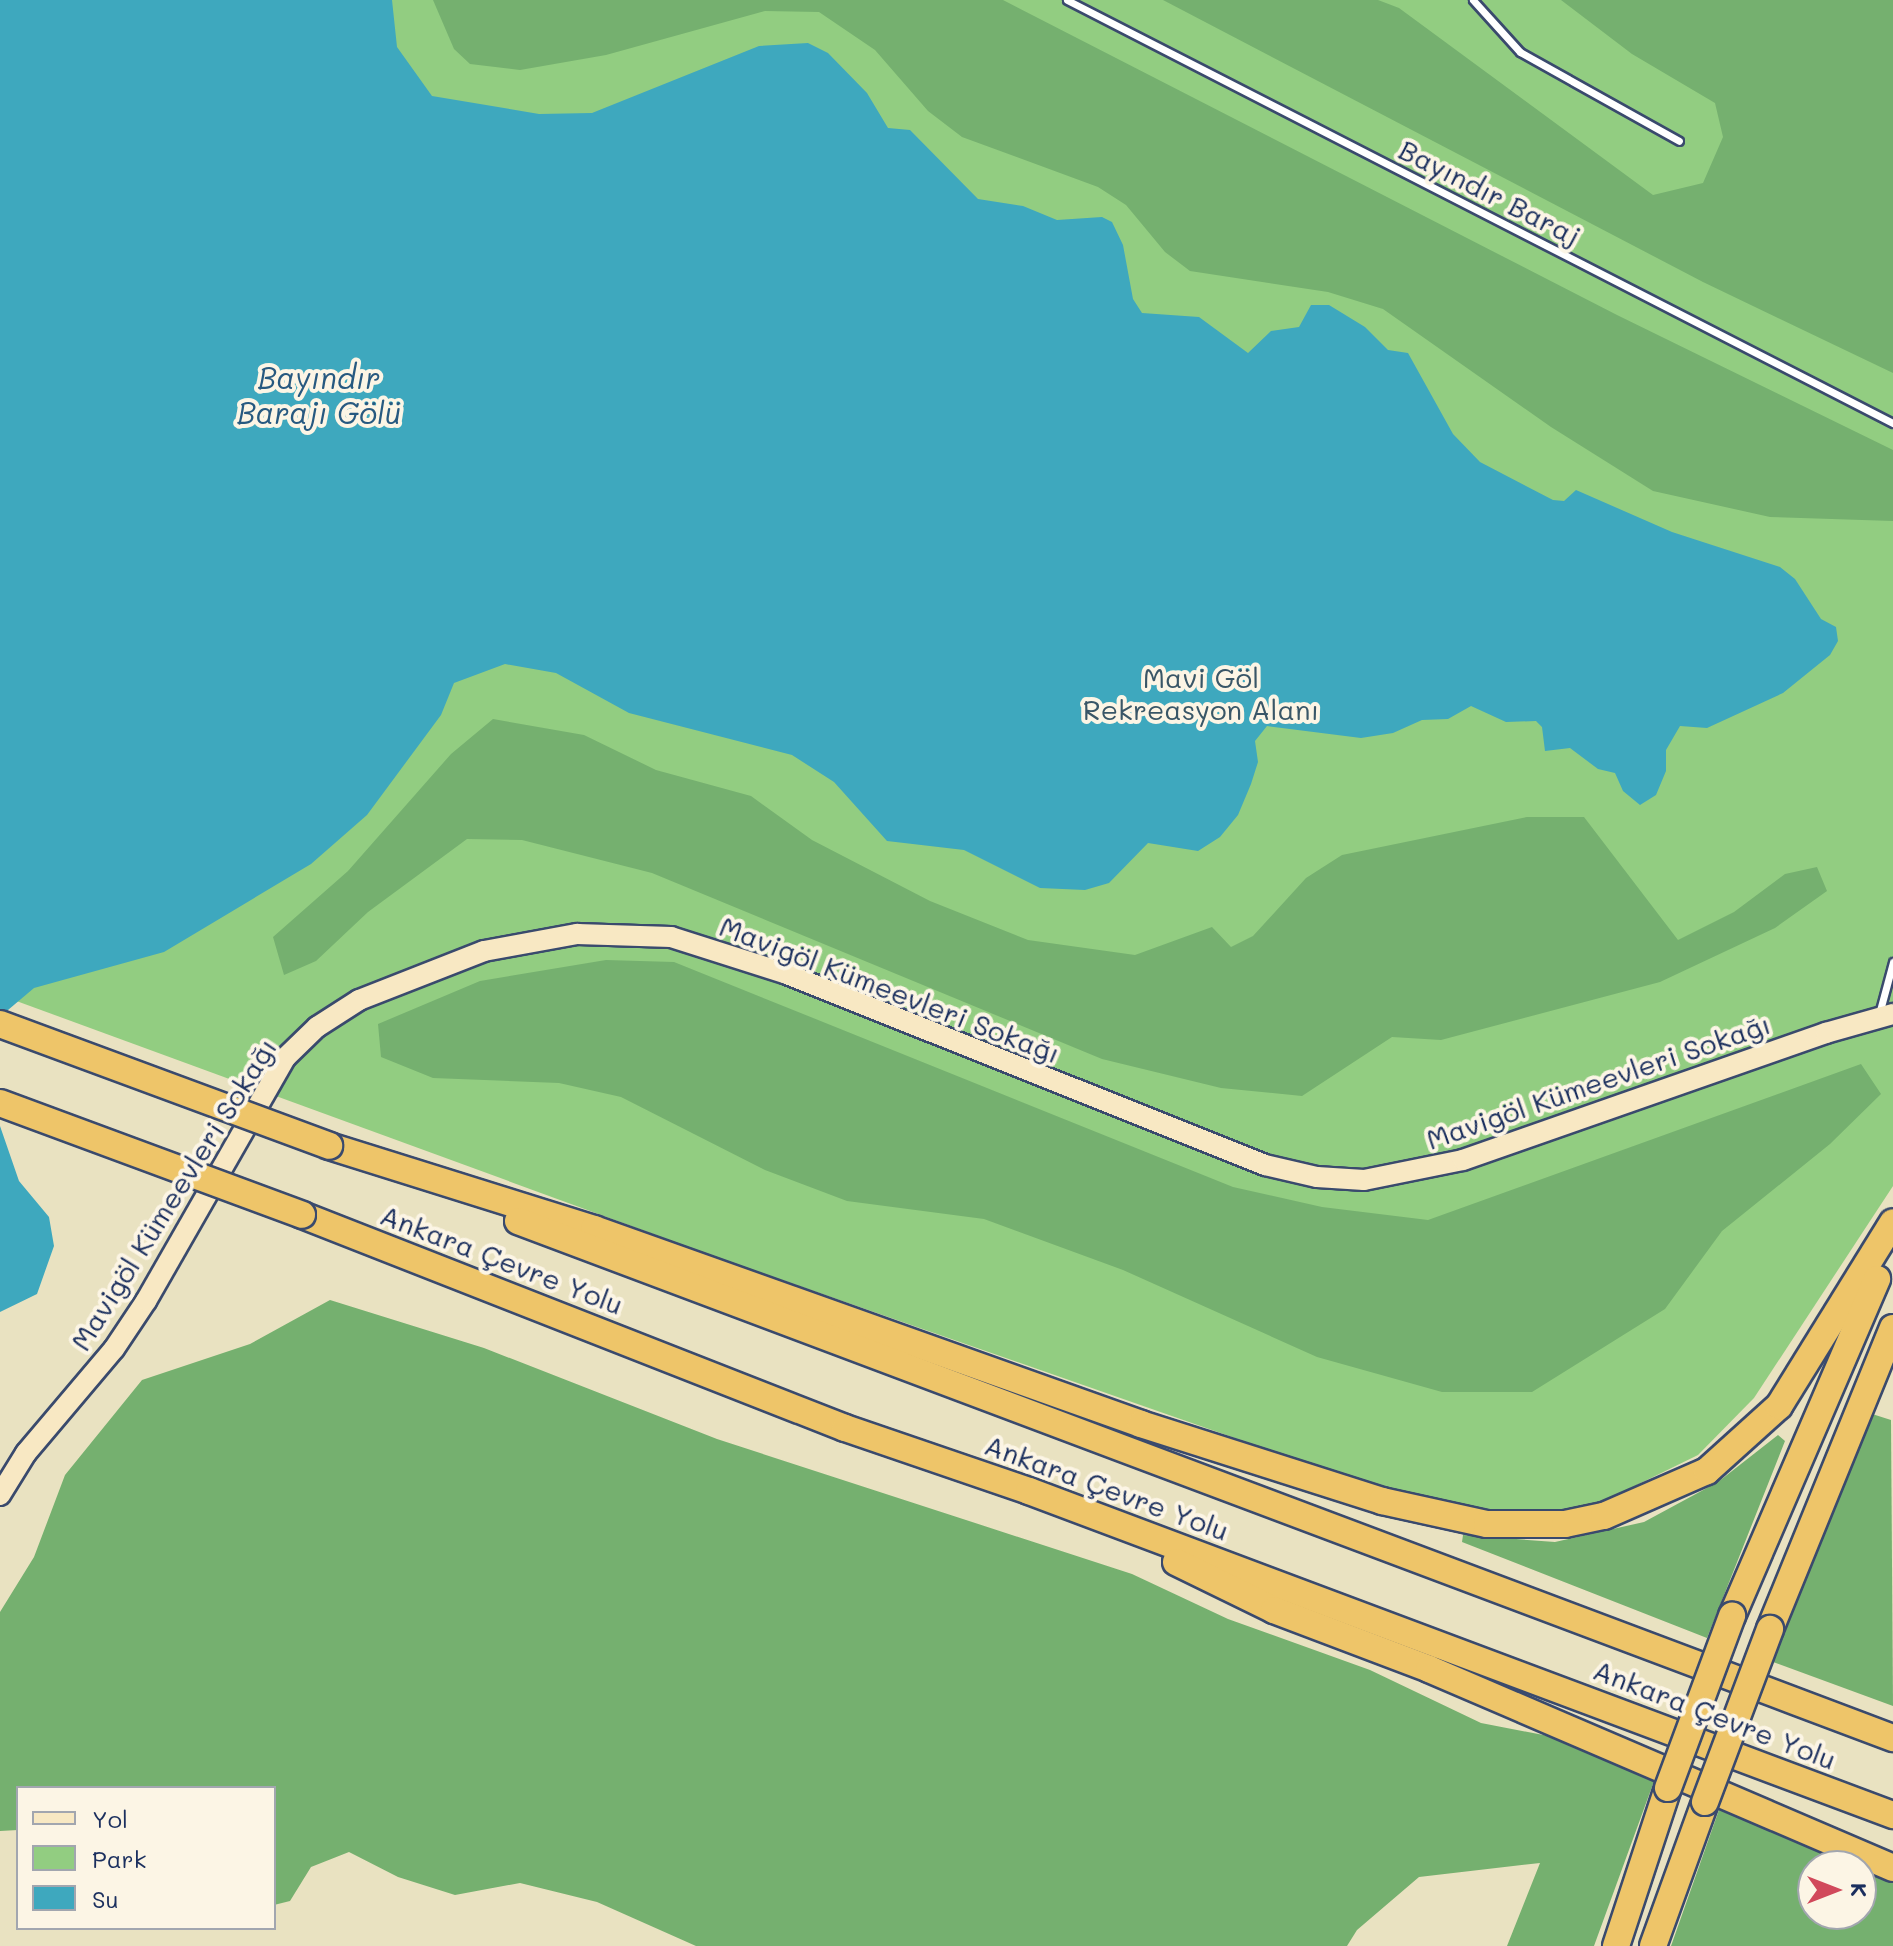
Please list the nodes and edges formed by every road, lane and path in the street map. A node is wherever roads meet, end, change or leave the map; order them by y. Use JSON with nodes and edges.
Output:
{"nodes":[{"id":1,"x":1067,"y":0,"type":"edge"},
{"id":2,"x":1473,"y":0,"type":"edge"},
{"id":3,"x":1679,"y":141,"type":"dead end"},
{"id":4,"x":1893,"y":423,"type":"edge"},
{"id":5,"x":1893,"y":962,"type":"edge"},
{"id":6,"x":1886,"y":1016,"type":"edge"},
{"id":7,"x":0,"y":1024,"type":"edge"},
{"id":8,"x":0,"y":1103,"type":"edge"},
{"id":9,"x":329,"y":1146,"type":"junction"},
{"id":10,"x":1893,"y":1222,"type":"edge"},
{"id":11,"x":1893,"y":1247,"type":"edge"},
{"id":12,"x":1893,"y":1328,"type":"edge"},
{"id":13,"x":1029,"y":1491,"type":"junction"},
{"id":14,"x":0,"y":1495,"type":"edge"},
{"id":15,"x":1893,"y":1738,"type":"edge"},
{"id":16,"x":1893,"y":1815,"type":"edge"},
{"id":17,"x":1893,"y":1868,"type":"edge"},
{"id":18,"x":1616,"y":1946,"type":"edge"},
{"id":19,"x":1653,"y":1946,"type":"edge"}],
"edges":[{"from":1,"to":4,"type":"lane","name":"Bayındır Baraj"},
{"from":2,"to":3,"type":"lane"},
{"from":5,"to":6,"type":"lane"},
{"from":6,"to":14,"type":"street","name":"Mavigöl Kümeevleri Sokağı"},
{"from":7,"to":9,"type":"highway","bridge":true},
{"from":8,"to":13,"type":"highway","name":"Ankara Çevre Yolu","bridge":true},
{"from":9,"to":10,"type":"highway"},
{"from":9,"to":15,"type":"highway","name":"Ankara Çevre Yolu"},
{"from":11,"to":18,"type":"highway","bridge":true},
{"from":12,"to":19,"type":"highway","bridge":true},
{"from":13,"to":16,"type":"highway","name":"Ankara Çevre Yolu"},
{"from":13,"to":17,"type":"highway"}]}
